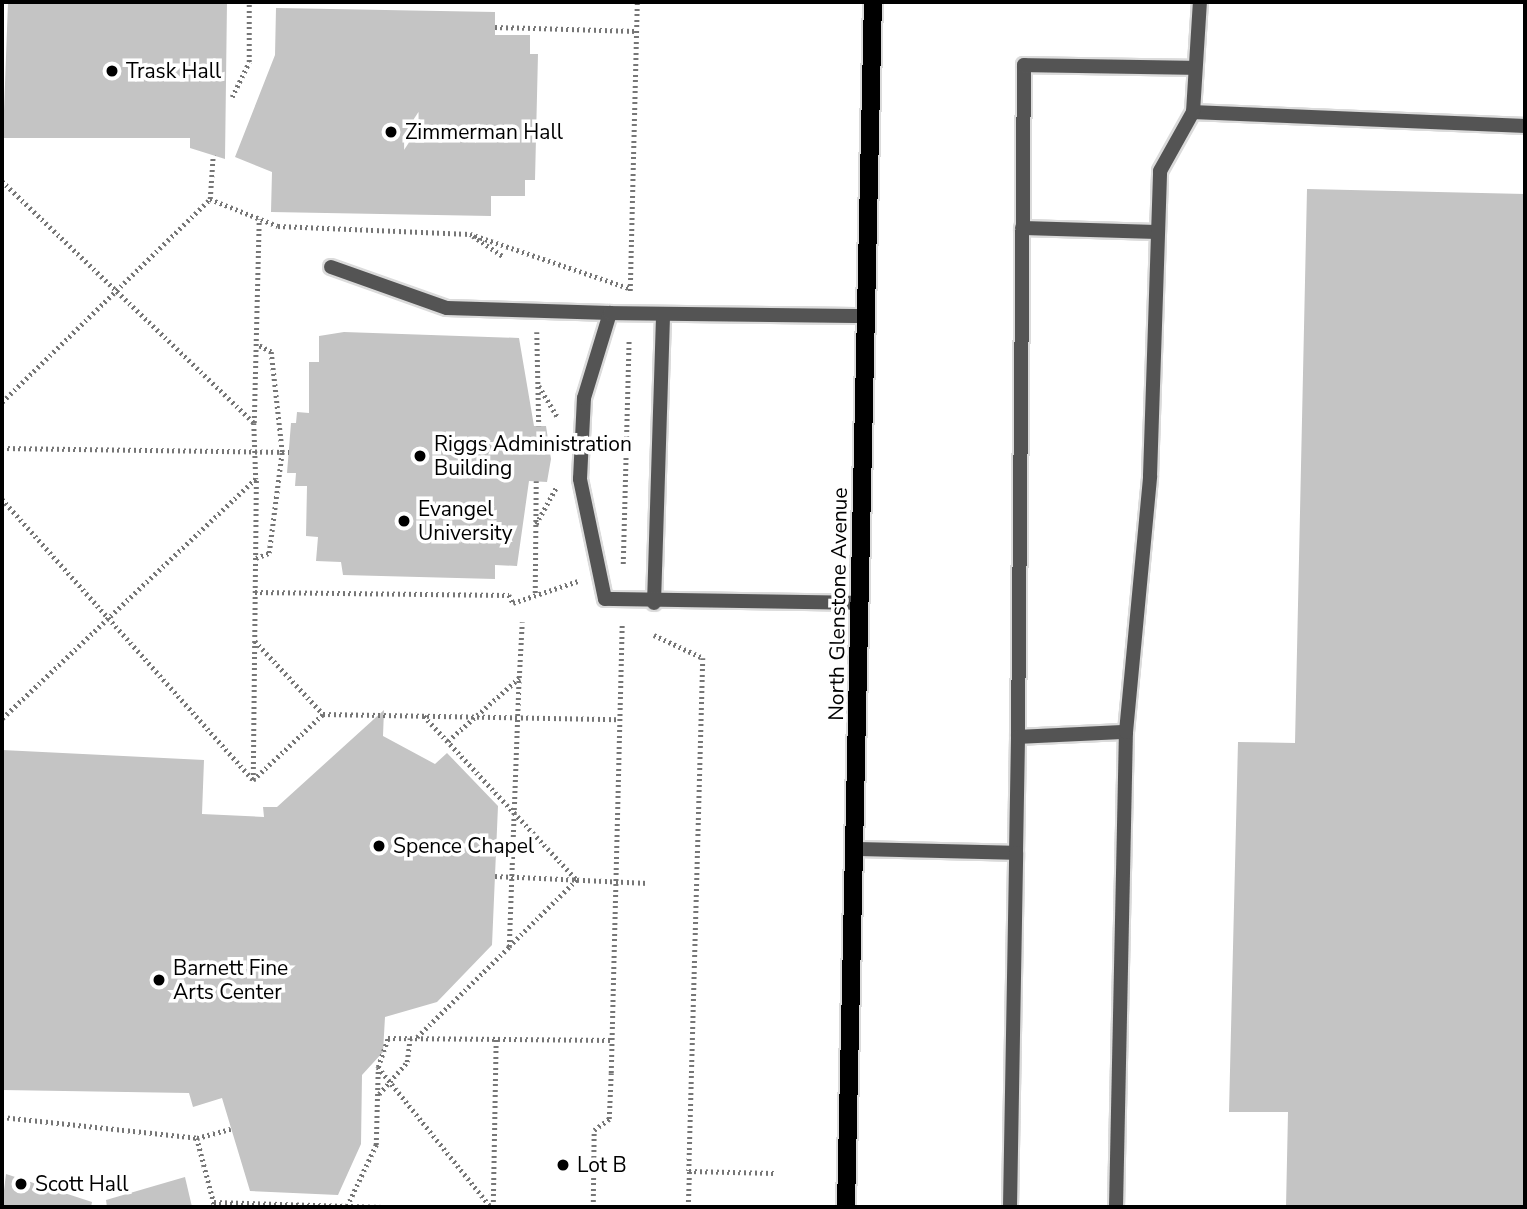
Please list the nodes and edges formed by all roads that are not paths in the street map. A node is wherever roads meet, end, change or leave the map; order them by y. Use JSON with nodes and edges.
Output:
{"nodes":[{"id":1,"x":873,"y":2,"type":"edge"},
{"id":2,"x":1200,"y":2,"type":"edge"},
{"id":3,"x":1195,"y":68,"type":"junction"},
{"id":4,"x":1193,"y":111,"type":"junction"},
{"id":5,"x":1525,"y":126,"type":"edge"},
{"id":6,"x":1022,"y":228,"type":"junction"},
{"id":7,"x":1158,"y":232,"type":"junction"},
{"id":8,"x":331,"y":267,"type":"dead end"},
{"id":9,"x":610,"y":313,"type":"junction"},
{"id":10,"x":868,"y":316,"type":"junction"},
{"id":11,"x":663,"y":318,"type":"junction"},
{"id":12,"x":654,"y":603,"type":"junction"},
{"id":13,"x":861,"y":603,"type":"junction"},
{"id":14,"x":1126,"y":732,"type":"junction"},
{"id":15,"x":1018,"y":737,"type":"junction"},
{"id":16,"x":855,"y":849,"type":"junction"},
{"id":17,"x":1016,"y":853,"type":"junction"},
{"id":18,"x":846,"y":1207,"type":"edge"},
{"id":19,"x":1010,"y":1207,"type":"edge"},
{"id":20,"x":1116,"y":1207,"type":"edge"}],
"edges":[{"from":1,"to":10,"type":"main road","name":"North Glenstone Avenue"},
{"from":2,"to":3,"type":"lane"},
{"from":3,"to":4,"type":"lane"},
{"from":3,"to":6,"type":"lane"},
{"from":4,"to":5,"type":"lane"},
{"from":4,"to":7,"type":"lane"},
{"from":6,"to":7,"type":"lane"},
{"from":6,"to":15,"type":"lane"},
{"from":7,"to":14,"type":"lane"},
{"from":8,"to":9,"type":"lane"},
{"from":9,"to":11,"type":"lane"},
{"from":9,"to":12,"type":"lane"},
{"from":10,"to":11,"type":"lane"},
{"from":10,"to":13,"type":"main road","name":"North Glenstone Avenue"},
{"from":11,"to":12,"type":"lane"},
{"from":12,"to":13,"type":"lane"},
{"from":13,"to":16,"type":"main road","name":"North Glenstone Avenue"},
{"from":14,"to":15,"type":"lane"},
{"from":14,"to":20,"type":"lane"},
{"from":15,"to":17,"type":"lane"},
{"from":16,"to":17,"type":"lane"},
{"from":16,"to":18,"type":"main road","name":"North Glenstone Avenue"},
{"from":17,"to":19,"type":"lane"}]}
